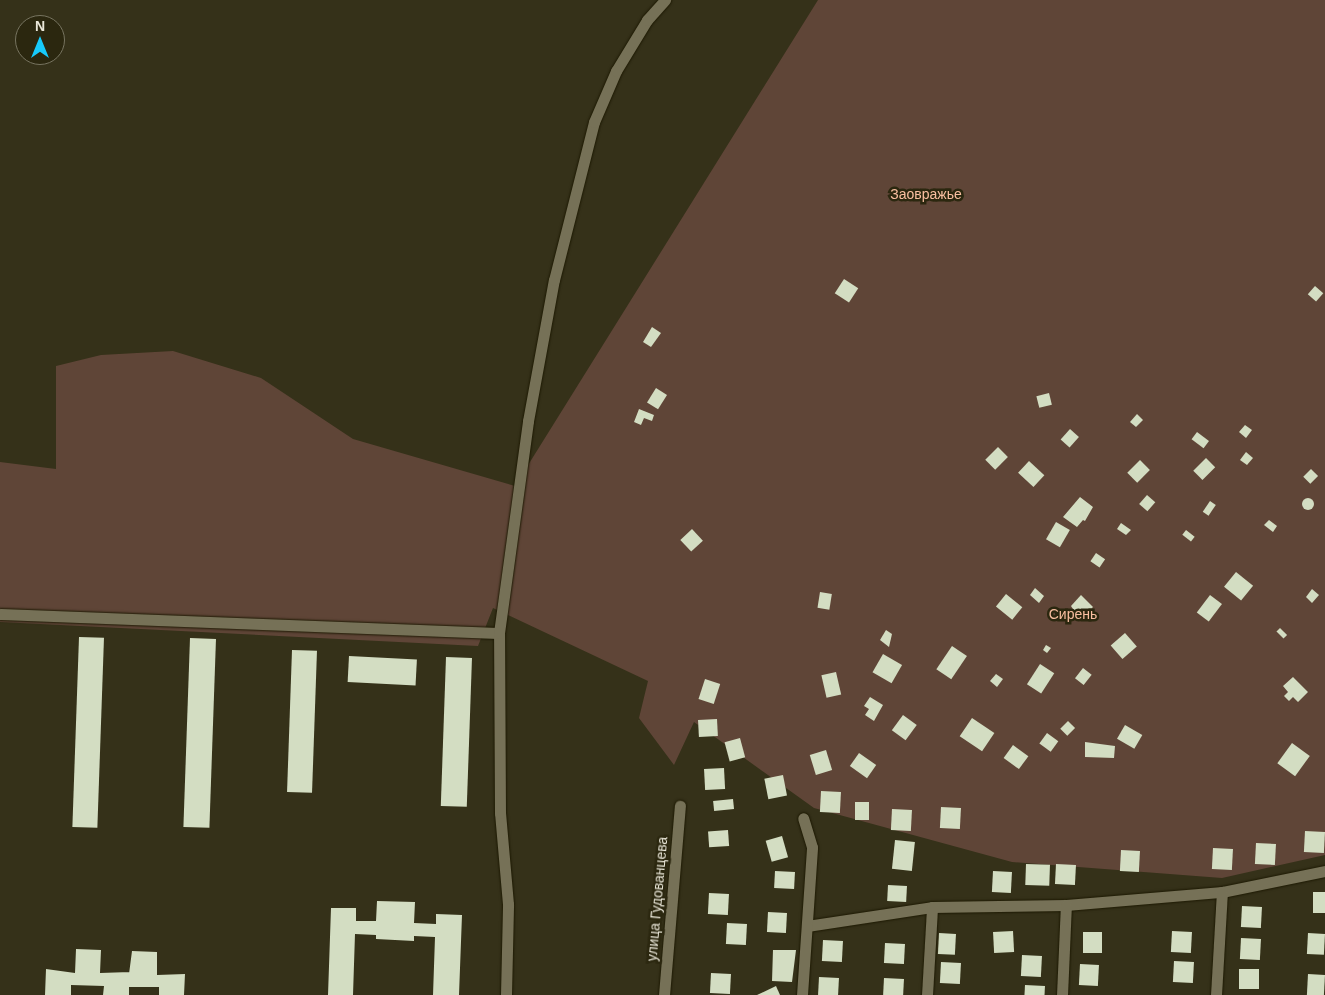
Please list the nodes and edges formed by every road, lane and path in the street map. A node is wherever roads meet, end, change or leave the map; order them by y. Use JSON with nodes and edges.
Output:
{"nodes":[{"id":1,"x":665,"y":0,"type":"edge"},
{"id":2,"x":0,"y":614,"type":"edge"},
{"id":3,"x":498,"y":633,"type":"junction"},
{"id":4,"x":680,"y":806,"type":"dead end"},
{"id":5,"x":803,"y":818,"type":"dead end"},
{"id":6,"x":1325,"y":871,"type":"edge"},
{"id":7,"x":1222,"y":892,"type":"junction"},
{"id":8,"x":1066,"y":905,"type":"junction"},
{"id":9,"x":932,"y":907,"type":"junction"},
{"id":10,"x":807,"y":926,"type":"junction"},
{"id":11,"x":506,"y":995,"type":"edge"},
{"id":12,"x":664,"y":995,"type":"edge"},
{"id":13,"x":802,"y":995,"type":"edge"},
{"id":14,"x":927,"y":995,"type":"edge"},
{"id":15,"x":1062,"y":995,"type":"edge"},
{"id":16,"x":1216,"y":995,"type":"edge"}],
"edges":[{"from":1,"to":3,"type":"street"},
{"from":2,"to":3,"type":"street"},
{"from":3,"to":11,"type":"street"},
{"from":4,"to":12,"type":"street","name":"улица Гудованцева"},
{"from":5,"to":10,"type":"street"},
{"from":6,"to":7,"type":"street"},
{"from":7,"to":8,"type":"street"},
{"from":7,"to":16,"type":"street"},
{"from":8,"to":9,"type":"street"},
{"from":8,"to":15,"type":"street"},
{"from":9,"to":10,"type":"street"},
{"from":9,"to":14,"type":"street"},
{"from":10,"to":13,"type":"street"}]}
